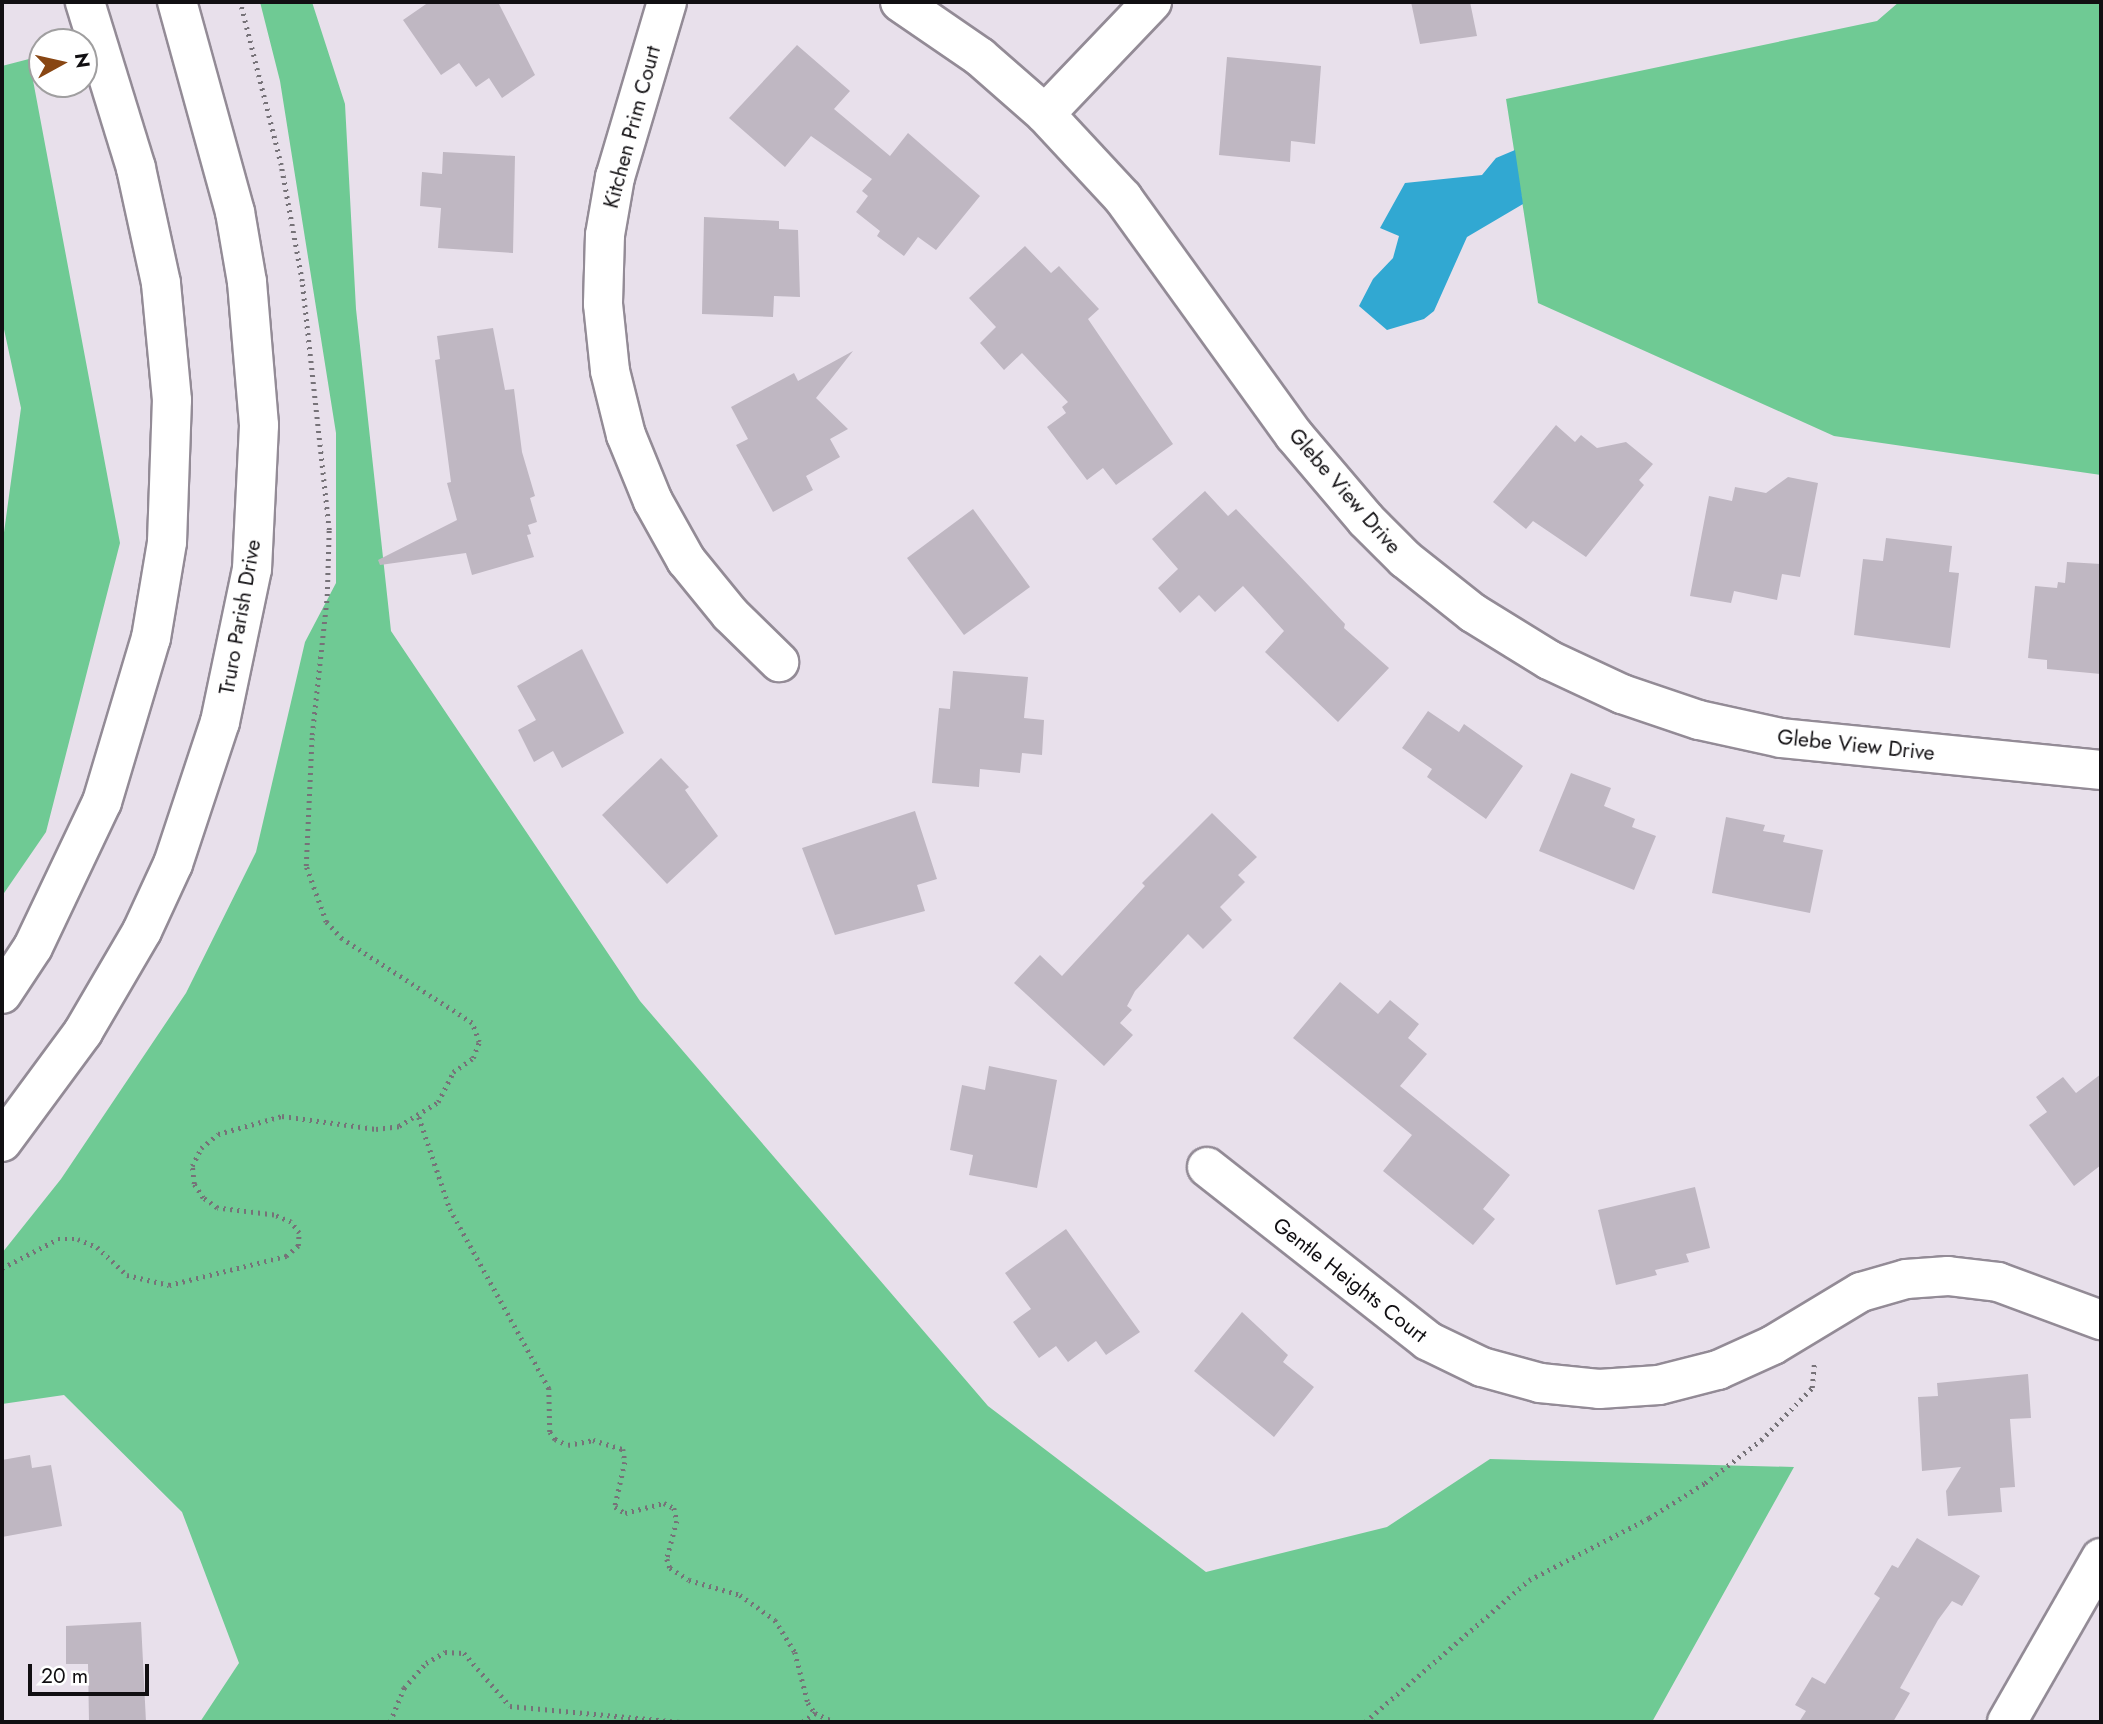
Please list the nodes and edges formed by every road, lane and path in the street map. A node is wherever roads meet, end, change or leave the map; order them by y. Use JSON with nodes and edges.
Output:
{"nodes":[{"id":1,"x":85,"y":2,"type":"edge"},
{"id":2,"x":177,"y":2,"type":"edge"},
{"id":3,"x":240,"y":2,"type":"edge"},
{"id":4,"x":667,"y":2,"type":"edge"},
{"id":5,"x":900,"y":2,"type":"edge"},
{"id":6,"x":1152,"y":2,"type":"edge"},
{"id":7,"x":1045,"y":114,"type":"junction"},
{"id":8,"x":779,"y":662,"type":"dead end"},
{"id":9,"x":2101,"y":770,"type":"edge"},
{"id":10,"x":2,"y":994,"type":"edge"},
{"id":11,"x":419,"y":1117,"type":"junction"},
{"id":12,"x":2,"y":1142,"type":"edge"},
{"id":13,"x":1207,"y":1167,"type":"dead end"},
{"id":14,"x":2,"y":1268,"type":"edge"},
{"id":15,"x":2101,"y":1320,"type":"edge"},
{"id":16,"x":1793,"y":1332,"type":"junction"},
{"id":17,"x":2101,"y":1558,"type":"edge"},
{"id":18,"x":815,"y":1713,"type":"junction"},
{"id":19,"x":390,"y":1722,"type":"edge"},
{"id":20,"x":680,"y":1722,"type":"edge"},
{"id":21,"x":802,"y":1722,"type":"edge"},
{"id":22,"x":834,"y":1722,"type":"edge"},
{"id":23,"x":1365,"y":1722,"type":"edge"},
{"id":24,"x":2007,"y":1722,"type":"edge"}],
"edges":[{"from":1,"to":10,"type":"street"},
{"from":2,"to":12,"type":"street","name":"Truro Parish Drive"},
{"from":3,"to":11,"type":"path"},
{"from":4,"to":8,"type":"street","name":"Kitchen Prim Court"},
{"from":5,"to":7,"type":"street","name":"Glebe View Drive"},
{"from":6,"to":7,"type":"street"},
{"from":7,"to":9,"type":"street","name":"Glebe View Drive"},
{"from":11,"to":14,"type":"path"},
{"from":11,"to":18,"type":"path"},
{"from":13,"to":16,"type":"street","name":"Gentle Heights Court"},
{"from":15,"to":16,"type":"street","name":"Gentle Heights Court"},
{"from":16,"to":23,"type":"path"},
{"from":17,"to":24,"type":"street"},
{"from":18,"to":21,"type":"path"},
{"from":18,"to":22,"type":"path"},
{"from":19,"to":20,"type":"path"}]}
